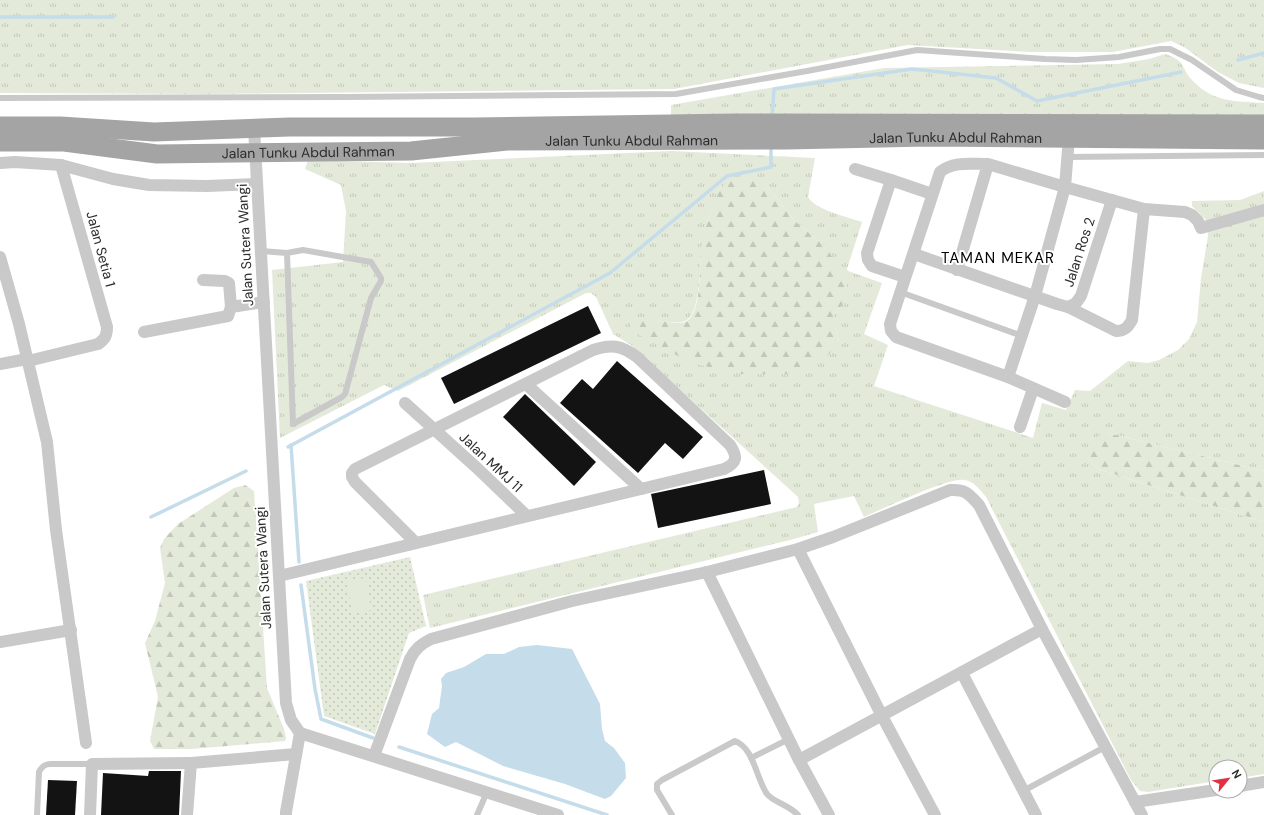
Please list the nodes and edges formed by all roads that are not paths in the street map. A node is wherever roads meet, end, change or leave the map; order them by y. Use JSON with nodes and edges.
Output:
{"nodes":[{"id":1,"x":0,"y":98,"type":"edge"},
{"id":2,"x":1264,"y":98,"type":"edge"},
{"id":3,"x":1264,"y":124,"type":"edge"},
{"id":4,"x":0,"y":126,"type":"edge"},
{"id":5,"x":254,"y":128,"type":"junction"},
{"id":6,"x":734,"y":132,"type":"junction"},
{"id":7,"x":786,"y":132,"type":"junction"},
{"id":8,"x":1069,"y":138,"type":"junction"},
{"id":9,"x":1264,"y":140,"type":"edge"},
{"id":10,"x":0,"y":142,"type":"edge"},
{"id":11,"x":255,"y":152,"type":"junction"},
{"id":12,"x":1264,"y":155,"type":"edge"},
{"id":13,"x":1068,"y":157,"type":"junction"},
{"id":14,"x":0,"y":163,"type":"edge"},
{"id":15,"x":988,"y":164,"type":"junction"},
{"id":16,"x":61,"y":165,"type":"junction"},
{"id":17,"x":855,"y":169,"type":"dead end"},
{"id":18,"x":891,"y":180,"type":"junction"},
{"id":19,"x":257,"y":184,"type":"junction"},
{"id":20,"x":1065,"y":187,"type":"junction"},
{"id":21,"x":932,"y":194,"type":"junction"},
{"id":22,"x":1112,"y":200,"type":"junction"},
{"id":23,"x":1144,"y":209,"type":"junction"},
{"id":24,"x":1264,"y":210,"type":"edge"},
{"id":25,"x":261,"y":251,"type":"junction"},
{"id":26,"x":287,"y":253,"type":"junction"},
{"id":27,"x":914,"y":254,"type":"junction"},
{"id":28,"x":0,"y":257,"type":"edge"},
{"id":29,"x":958,"y":270,"type":"junction"},
{"id":30,"x":905,"y":277,"type":"junction"},
{"id":31,"x":204,"y":280,"type":"dead end"},
{"id":32,"x":900,"y":292,"type":"junction"},
{"id":33,"x":1034,"y":296,"type":"junction"},
{"id":34,"x":264,"y":302,"type":"junction"},
{"id":35,"x":231,"y":307,"type":"junction"},
{"id":36,"x":1068,"y":307,"type":"junction"},
{"id":37,"x":144,"y":332,"type":"dead end"},
{"id":38,"x":1022,"y":336,"type":"junction"},
{"id":39,"x":27,"y":360,"type":"junction"},
{"id":40,"x":0,"y":364,"type":"edge"},
{"id":41,"x":1008,"y":377,"type":"junction"},
{"id":42,"x":526,"y":384,"type":"junction"},
{"id":43,"x":1033,"y":389,"type":"junction"},
{"id":44,"x":1065,"y":402,"type":"dead end"},
{"id":45,"x":404,"y":403,"type":"dead end"},
{"id":46,"x":1020,"y":427,"type":"dead end"},
{"id":47,"x":434,"y":430,"type":"junction"},
{"id":48,"x":641,"y":489,"type":"junction"},
{"id":49,"x":527,"y":516,"type":"junction"},
{"id":50,"x":416,"y":543,"type":"junction"},
{"id":51,"x":798,"y":549,"type":"junction"},
{"id":52,"x":707,"y":572,"type":"junction"},
{"id":53,"x":279,"y":576,"type":"junction"},
{"id":54,"x":1042,"y":629,"type":"junction"},
{"id":55,"x":71,"y":630,"type":"junction"},
{"id":56,"x":0,"y":642,"type":"edge"},
{"id":57,"x":962,"y":672,"type":"junction"},
{"id":58,"x":882,"y":716,"type":"junction"},
{"id":59,"x":300,"y":733,"type":"junction"},
{"id":60,"x":789,"y":739,"type":"junction"},
{"id":61,"x":86,"y":743,"type":"dead end"},
{"id":62,"x":1105,"y":747,"type":"junction"},
{"id":63,"x":296,"y":754,"type":"junction"},
{"id":64,"x":374,"y":756,"type":"junction"},
{"id":65,"x":751,"y":758,"type":"junction"},
{"id":66,"x":800,"y":760,"type":"junction"},
{"id":67,"x":192,"y":763,"type":"junction"},
{"id":68,"x":92,"y":764,"type":"junction"},
{"id":69,"x":1264,"y":782,"type":"edge"},
{"id":70,"x":1248,"y":785,"type":"edge"},
{"id":71,"x":1023,"y":791,"type":"junction"},
{"id":72,"x":1208,"y":791,"type":"edge"},
{"id":73,"x":487,"y":792,"type":"junction"},
{"id":74,"x":1134,"y":802,"type":"junction"},
{"id":75,"x":37,"y":815,"type":"edge"},
{"id":76,"x":90,"y":815,"type":"edge"},
{"id":77,"x":187,"y":815,"type":"edge"},
{"id":78,"x":286,"y":815,"type":"edge"},
{"id":79,"x":477,"y":815,"type":"edge"},
{"id":80,"x":558,"y":815,"type":"edge"},
{"id":81,"x":672,"y":815,"type":"edge"},
{"id":82,"x":798,"y":815,"type":"edge"},
{"id":83,"x":830,"y":815,"type":"edge"},
{"id":84,"x":935,"y":815,"type":"edge"},
{"id":85,"x":1036,"y":815,"type":"edge"},
{"id":86,"x":1142,"y":815,"type":"edge"}],
"edges":[{"from":1,"to":2,"type":"lane"},
{"from":3,"to":7,"type":"main road","name":"Jalan Tunku Abdul Rahman"},
{"from":4,"to":5,"type":"main road","name":"Jalan Tunku Abdul Rahman"},
{"from":5,"to":6,"type":"main road","name":"Jalan Tunku Abdul Rahman"},
{"from":5,"to":11,"type":"street","name":"Jalan Sutera Wangi"},
{"from":6,"to":7,"type":"main road","name":"Jalan Tunku Abdul Rahman"},
{"from":6,"to":11,"type":"main road","name":"Jalan Tunku Abdul Rahman"},
{"from":7,"to":8,"type":"main road","name":"Jalan Tunku Abdul Rahman"},
{"from":8,"to":9,"type":"main road","name":"Jalan Tunku Abdul Rahman"},
{"from":8,"to":13,"type":"street"},
{"from":10,"to":11,"type":"main road","name":"Jalan Tunku Abdul Rahman"},
{"from":11,"to":19,"type":"street","name":"Jalan Sutera Wangi"},
{"from":12,"to":13,"type":"lane"},
{"from":13,"to":20,"type":"street"},
{"from":14,"to":16,"type":"street"},
{"from":15,"to":20,"type":"street"},
{"from":15,"to":21,"type":"street"},
{"from":15,"to":29,"type":"street"},
{"from":16,"to":19,"type":"street"},
{"from":16,"to":39,"type":"street","name":"Jalan Setia 1"},
{"from":17,"to":18,"type":"street"},
{"from":18,"to":21,"type":"street"},
{"from":18,"to":30,"type":"street"},
{"from":19,"to":25,"type":"street","name":"Jalan Sutera Wangi"},
{"from":20,"to":22,"type":"street"},
{"from":20,"to":33,"type":"street"},
{"from":21,"to":27,"type":"street"},
{"from":22,"to":23,"type":"street"},
{"from":22,"to":36,"type":"street","name":"Jalan Ros 2"},
{"from":23,"to":24,"type":"street"},
{"from":23,"to":36,"type":"street"},
{"from":25,"to":26,"type":"lane"},
{"from":25,"to":34,"type":"street","name":"Jalan Sutera Wangi"},
{"from":26,"to":26,"type":"lane"},
{"from":27,"to":29,"type":"street"},
{"from":27,"to":30,"type":"street"},
{"from":28,"to":39,"type":"street"},
{"from":29,"to":33,"type":"street"},
{"from":30,"to":32,"type":"street"},
{"from":31,"to":35,"type":"street"},
{"from":32,"to":38,"type":"lane"},
{"from":32,"to":41,"type":"street"},
{"from":33,"to":36,"type":"street"},
{"from":33,"to":38,"type":"street"},
{"from":34,"to":35,"type":"street"},
{"from":34,"to":53,"type":"street","name":"Jalan Sutera Wangi"},
{"from":35,"to":37,"type":"street"},
{"from":38,"to":41,"type":"street"},
{"from":39,"to":40,"type":"street"},
{"from":39,"to":55,"type":"street"},
{"from":41,"to":43,"type":"street"},
{"from":42,"to":47,"type":"street"},
{"from":42,"to":48,"type":"street"},
{"from":42,"to":48,"type":"street"},
{"from":43,"to":44,"type":"street"},
{"from":43,"to":46,"type":"street"},
{"from":45,"to":47,"type":"street","name":"Jalan MMJ 11"},
{"from":47,"to":49,"type":"street","name":"Jalan MMJ 11"},
{"from":47,"to":50,"type":"street"},
{"from":48,"to":49,"type":"street"},
{"from":49,"to":50,"type":"street"},
{"from":50,"to":53,"type":"street"},
{"from":51,"to":52,"type":"street"},
{"from":51,"to":54,"type":"street"},
{"from":51,"to":58,"type":"street"},
{"from":52,"to":60,"type":"street"},
{"from":52,"to":64,"type":"street"},
{"from":53,"to":59,"type":"street","name":"Jalan Sutera Wangi"},
{"from":54,"to":57,"type":"street"},
{"from":54,"to":62,"type":"street"},
{"from":55,"to":56,"type":"street"},
{"from":55,"to":61,"type":"street"},
{"from":57,"to":58,"type":"street"},
{"from":57,"to":71,"type":"street"},
{"from":58,"to":66,"type":"street"},
{"from":58,"to":84,"type":"street"},
{"from":59,"to":63,"type":"street"},
{"from":59,"to":64,"type":"street"},
{"from":60,"to":65,"type":"lane"},
{"from":60,"to":66,"type":"street"},
{"from":62,"to":71,"type":"lane"},
{"from":62,"to":74,"type":"street"},
{"from":63,"to":67,"type":"street"},
{"from":63,"to":78,"type":"street"},
{"from":64,"to":73,"type":"street"},
{"from":65,"to":81,"type":"lane"},
{"from":65,"to":82,"type":"lane"},
{"from":66,"to":83,"type":"street"},
{"from":67,"to":68,"type":"street"},
{"from":67,"to":77,"type":"street"},
{"from":68,"to":75,"type":"lane"},
{"from":68,"to":76,"type":"street"},
{"from":69,"to":70,"type":"street"},
{"from":71,"to":85,"type":"street"},
{"from":72,"to":74,"type":"street"},
{"from":73,"to":79,"type":"lane"},
{"from":73,"to":80,"type":"street"},
{"from":74,"to":86,"type":"street"}]}
